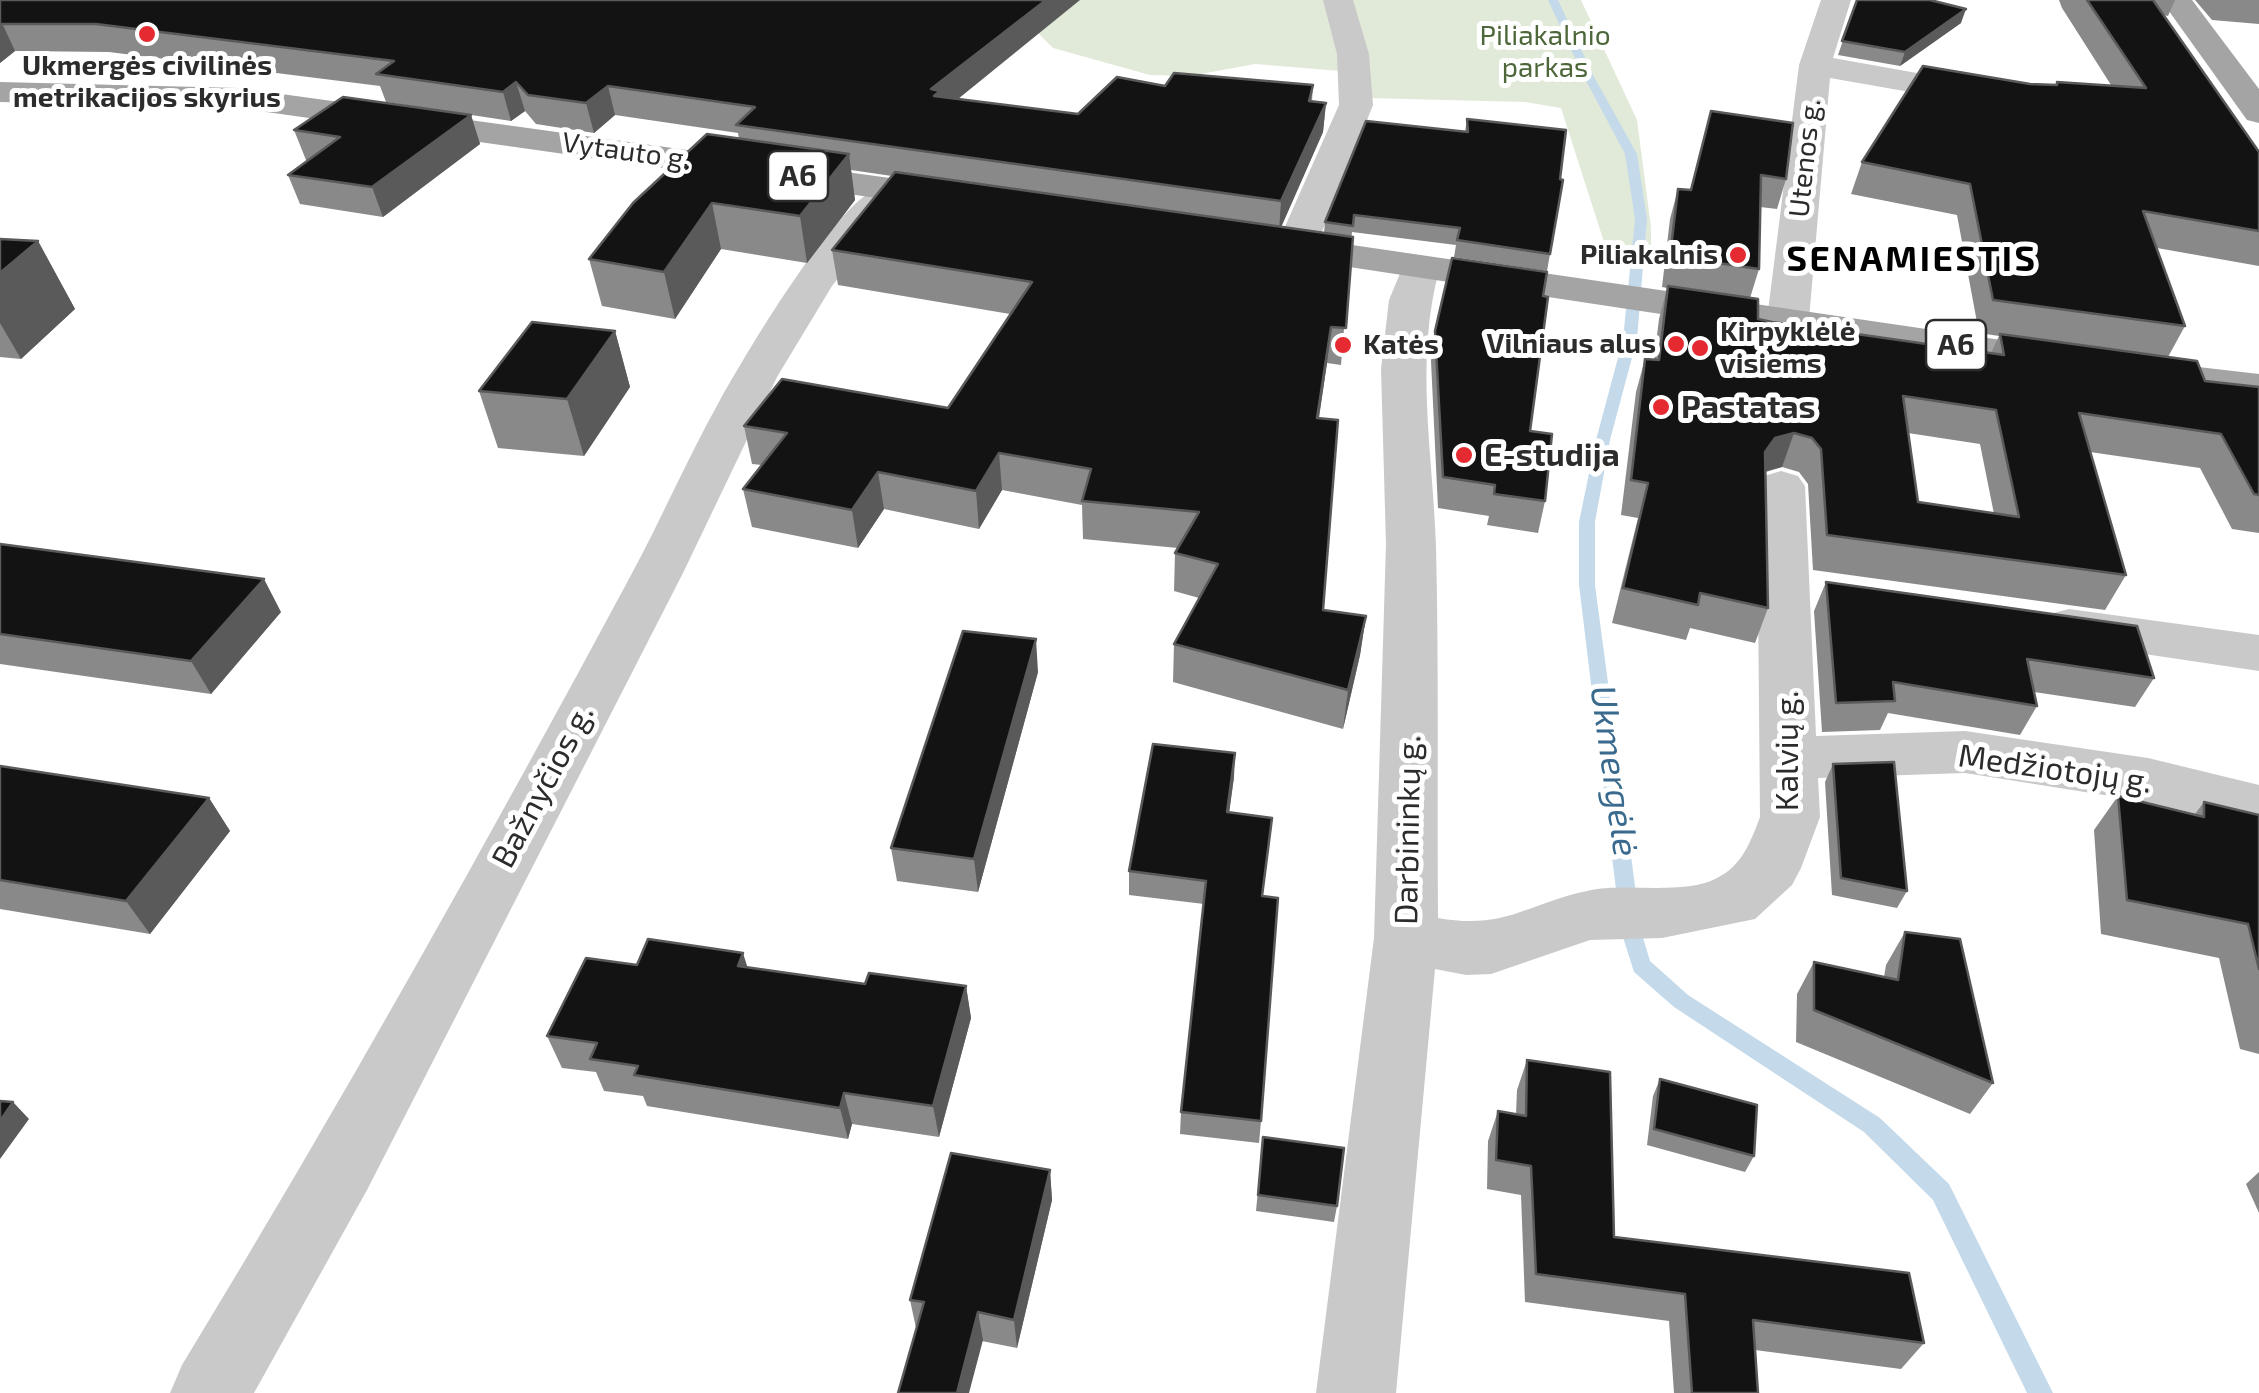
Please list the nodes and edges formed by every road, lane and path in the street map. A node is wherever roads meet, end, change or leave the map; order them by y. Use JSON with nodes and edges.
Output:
{"nodes":[{"id":1,"x":1338,"y":0,"type":"edge"},
{"id":2,"x":1836,"y":0,"type":"edge"},
{"id":3,"x":2176,"y":0,"type":"edge"},
{"id":4,"x":1815,"y":65,"type":"junction"},
{"id":5,"x":0,"y":92,"type":"edge"},
{"id":6,"x":2018,"y":101,"type":"edge"},
{"id":7,"x":2259,"y":113,"type":"edge"},
{"id":8,"x":889,"y":189,"type":"junction"},
{"id":9,"x":990,"y":204,"type":"edge"},
{"id":10,"x":1238,"y":240,"type":"edge"},
{"id":11,"x":1296,"y":248,"type":"junction"},
{"id":12,"x":1420,"y":266,"type":"junction"},
{"id":13,"x":1788,"y":318,"type":"junction"},
{"id":14,"x":2259,"y":386,"type":"edge"},
{"id":15,"x":1781,"y":486,"type":"dead end"},
{"id":16,"x":2021,"y":620,"type":"edge"},
{"id":17,"x":2259,"y":653,"type":"edge"},
{"id":18,"x":1789,"y":758,"type":"junction"},
{"id":19,"x":2259,"y":807,"type":"edge"},
{"id":20,"x":1406,"y":938,"type":"junction"},
{"id":21,"x":210,"y":1393,"type":"edge"},
{"id":22,"x":1356,"y":1393,"type":"edge"}],
"edges":[{"from":1,"to":11,"type":"street"},
{"from":2,"to":4,"type":"street","name":"Utenos g."},
{"from":3,"to":7,"type":"main road"},
{"from":4,"to":6,"type":"street"},
{"from":4,"to":13,"type":"street","name":"Utenos g."},
{"from":5,"to":8,"type":"main road","name":"Vytauto g.","number":"A6"},
{"from":8,"to":9,"type":"main road","name":"Vytauto g.","number":"A6"},
{"from":8,"to":21,"type":"street","name":"Bažnyčios g."},
{"from":10,"to":11,"type":"main road","number":"A6"},
{"from":11,"to":12,"type":"main road","number":"A6"},
{"from":12,"to":13,"type":"main road","number":"A6"},
{"from":12,"to":20,"type":"street","name":"Darbininkų g."},
{"from":13,"to":14,"type":"main road","number":"A6"},
{"from":15,"to":18,"type":"street","name":"Kalvių g."},
{"from":16,"to":17,"type":"street"},
{"from":18,"to":19,"type":"street","name":"Medžiotojų g."},
{"from":18,"to":20,"type":"street","name":"Kalvių g."},
{"from":20,"to":22,"type":"street","name":"Darbininkų g."}]}
